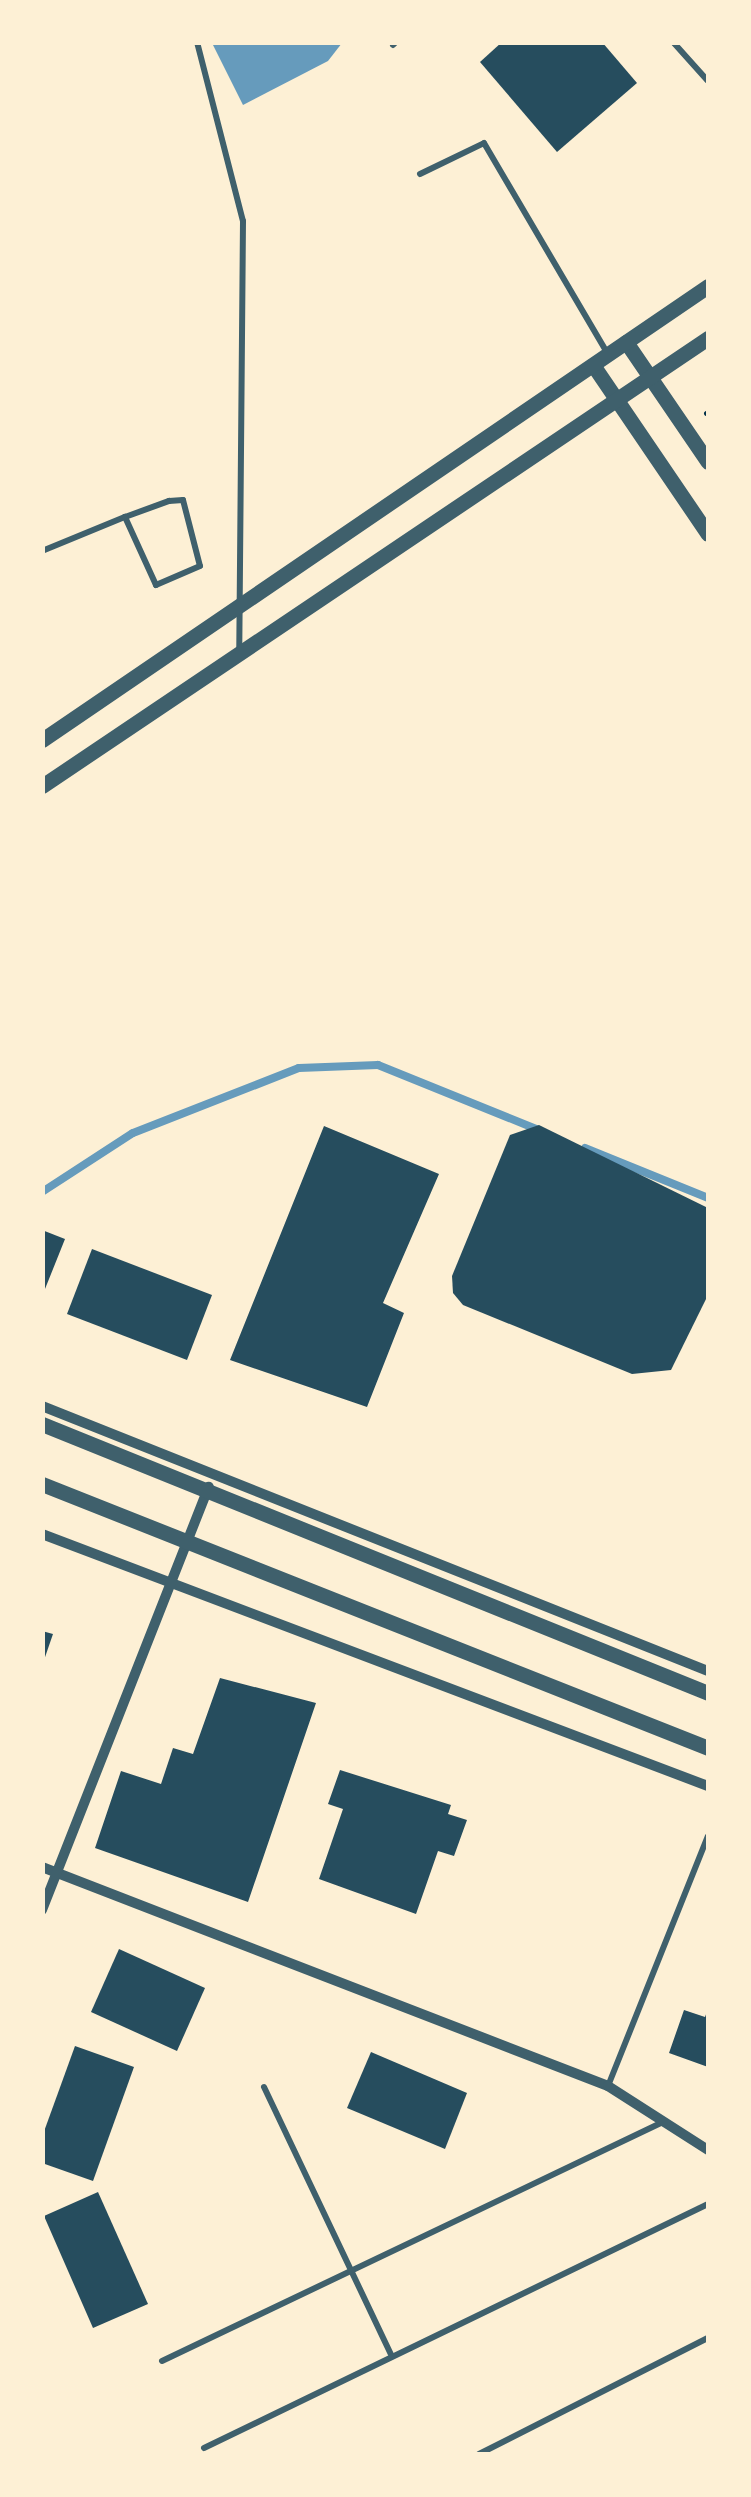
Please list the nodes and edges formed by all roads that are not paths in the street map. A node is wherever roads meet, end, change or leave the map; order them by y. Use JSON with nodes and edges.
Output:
{"nodes":[{"id":1,"x":197,"y":42,"type":"edge"},
{"id":2,"x":673,"y":42,"type":"edge"},
{"id":3,"x":708,"y":81,"type":"edge"},
{"id":4,"x":420,"y":174,"type":"dead end"},
{"id":5,"x":708,"y":286,"type":"edge"},
{"id":6,"x":708,"y":338,"type":"edge"},
{"id":7,"x":626,"y":342,"type":"junction"},
{"id":8,"x":608,"y":354,"type":"junction"},
{"id":9,"x":593,"y":365,"type":"junction"},
{"id":10,"x":651,"y":376,"type":"junction"},
{"id":11,"x":616,"y":400,"type":"junction"},
{"id":12,"x":708,"y":462,"type":"edge"},
{"id":13,"x":125,"y":518,"type":"junction"},
{"id":14,"x":708,"y":534,"type":"edge"},
{"id":15,"x":42,"y":551,"type":"edge"},
{"id":16,"x":234,"y":608,"type":"junction"},
{"id":17,"x":239,"y":649,"type":"junction"},
{"id":18,"x":42,"y":740,"type":"edge"},
{"id":19,"x":44,"y":782,"type":"edge"},
{"id":20,"x":42,"y":1406,"type":"edge"},
{"id":21,"x":42,"y":1424,"type":"edge"},
{"id":22,"x":42,"y":1484,"type":"edge"},
{"id":23,"x":211,"y":1484,"type":"junction"},
{"id":24,"x":42,"y":1534,"type":"edge"},
{"id":25,"x":185,"y":1540,"type":"junction"},
{"id":26,"x":166,"y":1581,"type":"junction"},
{"id":27,"x":708,"y":1671,"type":"edge"},
{"id":28,"x":708,"y":1694,"type":"edge"},
{"id":29,"x":708,"y":1748,"type":"edge"},
{"id":30,"x":708,"y":1786,"type":"edge"},
{"id":31,"x":708,"y":1836,"type":"edge"},
{"id":32,"x":42,"y":1867,"type":"edge"},
{"id":33,"x":56,"y":1872,"type":"junction"},
{"id":34,"x":42,"y":1910,"type":"edge"},
{"id":35,"x":608,"y":2086,"type":"junction"},
{"id":36,"x":264,"y":2087,"type":"dead end"},
{"id":37,"x":664,"y":2121,"type":"junction"},
{"id":38,"x":708,"y":2150,"type":"edge"},
{"id":39,"x":708,"y":2204,"type":"edge"},
{"id":40,"x":354,"y":2271,"type":"junction"},
{"id":41,"x":708,"y":2338,"type":"edge"},
{"id":42,"x":392,"y":2356,"type":"junction"},
{"id":43,"x":162,"y":2361,"type":"dead end"},
{"id":44,"x":204,"y":2448,"type":"dead end"},
{"id":45,"x":478,"y":2454,"type":"edge"}],
"edges":[{"from":1,"to":16,"type":"lane"},
{"from":2,"to":3,"type":"lane"},
{"from":4,"to":8,"type":"lane"},
{"from":5,"to":7,"type":"street"},
{"from":6,"to":10,"type":"street"},
{"from":7,"to":8,"type":"street"},
{"from":7,"to":10,"type":"street"},
{"from":8,"to":9,"type":"street"},
{"from":9,"to":11,"type":"street"},
{"from":9,"to":16,"type":"street"},
{"from":10,"to":11,"type":"street"},
{"from":10,"to":12,"type":"street"},
{"from":11,"to":14,"type":"street"},
{"from":11,"to":17,"type":"street"},
{"from":13,"to":13,"type":"lane"},
{"from":13,"to":15,"type":"lane"},
{"from":16,"to":17,"type":"lane"},
{"from":16,"to":18,"type":"street"},
{"from":17,"to":19,"type":"street"},
{"from":20,"to":23,"type":"street"},
{"from":21,"to":23,"type":"street"},
{"from":22,"to":25,"type":"street"},
{"from":23,"to":25,"type":"street"},
{"from":23,"to":27,"type":"street"},
{"from":23,"to":28,"type":"street"},
{"from":24,"to":26,"type":"street"},
{"from":25,"to":26,"type":"street"},
{"from":25,"to":29,"type":"street"},
{"from":26,"to":30,"type":"street"},
{"from":26,"to":33,"type":"street"},
{"from":31,"to":35,"type":"lane"},
{"from":32,"to":33,"type":"street"},
{"from":33,"to":34,"type":"street"},
{"from":33,"to":35,"type":"street"},
{"from":35,"to":37,"type":"street"},
{"from":36,"to":40,"type":"lane"},
{"from":37,"to":38,"type":"street"},
{"from":37,"to":40,"type":"lane"},
{"from":39,"to":42,"type":"lane"},
{"from":40,"to":42,"type":"lane"},
{"from":40,"to":43,"type":"lane"},
{"from":41,"to":45,"type":"lane"},
{"from":42,"to":44,"type":"lane"}]}
